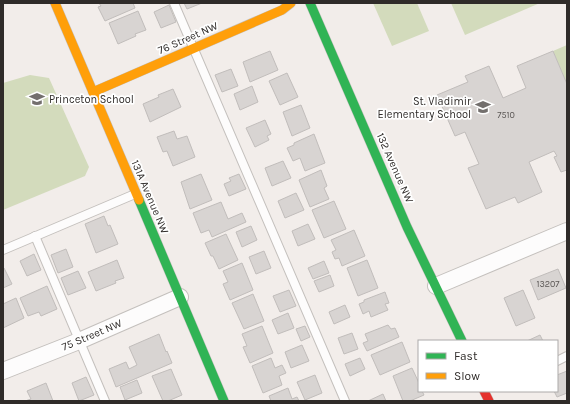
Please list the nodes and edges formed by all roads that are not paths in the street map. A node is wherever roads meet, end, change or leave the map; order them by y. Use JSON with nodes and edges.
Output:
{"nodes":[{"id":1,"x":55,"y":3,"type":"edge"},
{"id":2,"x":174,"y":3,"type":"edge"},
{"id":3,"x":291,"y":3,"type":"edge"},
{"id":4,"x":310,"y":3,"type":"edge"},
{"id":5,"x":194,"y":49,"type":"junction"},
{"id":6,"x":93,"y":92,"type":"junction"},
{"id":7,"x":135,"y":194,"type":"junction"},
{"id":8,"x":567,"y":231,"type":"edge"},
{"id":9,"x":35,"y":236,"type":"junction"},
{"id":10,"x":3,"y":250,"type":"edge"},
{"id":11,"x":436,"y":286,"type":"junction"},
{"id":12,"x":180,"y":297,"type":"junction"},
{"id":13,"x":79,"y":340,"type":"junction"},
{"id":14,"x":462,"y":340,"type":"edge"},
{"id":15,"x":567,"y":356,"type":"edge"},
{"id":16,"x":558,"y":360,"type":"edge"},
{"id":17,"x":3,"y":372,"type":"edge"},
{"id":18,"x":105,"y":401,"type":"edge"},
{"id":19,"x":224,"y":401,"type":"edge"},
{"id":20,"x":345,"y":401,"type":"edge"}],
"edges":[{"from":1,"to":6,"type":"street","name":"131A Avenue NW"},
{"from":2,"to":5,"type":"lane"},
{"from":3,"to":5,"type":"street","name":"76 Street NW"},
{"from":4,"to":11,"type":"street","name":"132 Avenue NW"},
{"from":5,"to":6,"type":"street","name":"76 Street NW"},
{"from":5,"to":20,"type":"lane"},
{"from":6,"to":7,"type":"street","name":"131A Avenue NW"},
{"from":7,"to":9,"type":"lane"},
{"from":7,"to":12,"type":"street","name":"131A Avenue NW"},
{"from":8,"to":11,"type":"street"},
{"from":9,"to":10,"type":"lane"},
{"from":9,"to":13,"type":"lane"},
{"from":11,"to":14,"type":"street","name":"132 Avenue NW"},
{"from":12,"to":13,"type":"street","name":"75 Street NW"},
{"from":12,"to":19,"type":"street","name":"131A Avenue NW"},
{"from":13,"to":17,"type":"street","name":"75 Street NW"},
{"from":13,"to":18,"type":"lane"},
{"from":15,"to":16,"type":"lane"}]}
